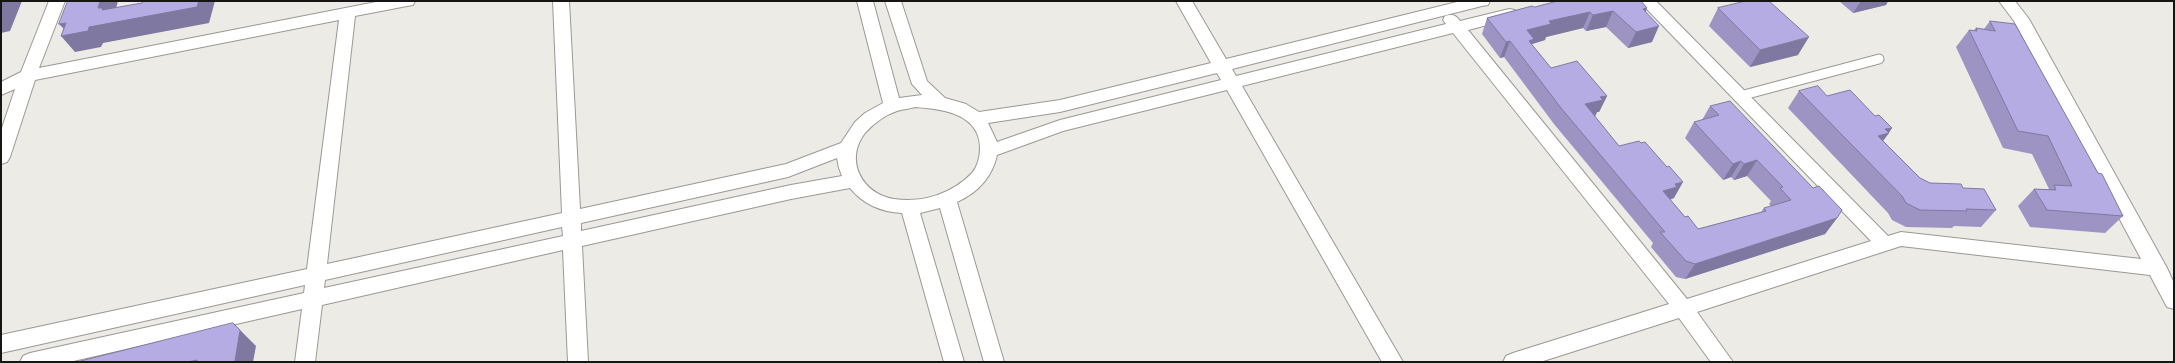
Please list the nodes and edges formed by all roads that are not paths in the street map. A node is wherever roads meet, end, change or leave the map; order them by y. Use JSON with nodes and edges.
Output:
{"nodes":[{"id":1,"x":57,"y":1,"type":"edge"},
{"id":2,"x":407,"y":1,"type":"edge"},
{"id":3,"x":561,"y":1,"type":"edge"},
{"id":4,"x":865,"y":1,"type":"edge"},
{"id":5,"x":893,"y":1,"type":"edge"},
{"id":6,"x":1184,"y":1,"type":"edge"},
{"id":7,"x":1482,"y":1,"type":"edge"},
{"id":8,"x":1647,"y":1,"type":"edge"},
{"id":9,"x":2007,"y":1,"type":"edge"},
{"id":10,"x":1440,"y":6,"type":"edge"},
{"id":11,"x":1522,"y":11,"type":"edge"},
{"id":12,"x":348,"y":13,"type":"junction"},
{"id":13,"x":1456,"y":28,"type":"junction"},
{"id":14,"x":1879,"y":59,"type":"dead end"},
{"id":15,"x":1222,"y":66,"type":"junction"},
{"id":16,"x":28,"y":76,"type":"junction"},
{"id":17,"x":1233,"y":84,"type":"junction"},
{"id":18,"x":1,"y":89,"type":"edge"},
{"id":19,"x":1740,"y":96,"type":"junction"},
{"id":20,"x":939,"y":102,"type":"junction"},
{"id":21,"x":892,"y":106,"type":"junction"},
{"id":22,"x":977,"y":119,"type":"junction"},
{"id":23,"x":847,"y":148,"type":"junction"},
{"id":24,"x":990,"y":151,"type":"junction"},
{"id":25,"x":1,"y":157,"type":"edge"},
{"id":26,"x":853,"y":181,"type":"junction"},
{"id":27,"x":947,"y":200,"type":"junction"},
{"id":28,"x":909,"y":207,"type":"junction"},
{"id":29,"x":571,"y":217,"type":"junction"},
{"id":30,"x":573,"y":242,"type":"junction"},
{"id":31,"x":1885,"y":244,"type":"junction"},
{"id":32,"x":2157,"y":268,"type":"junction"},
{"id":33,"x":318,"y":274,"type":"junction"},
{"id":34,"x":314,"y":299,"type":"junction"},
{"id":35,"x":2174,"y":302,"type":"edge"},
{"id":36,"x":1683,"y":308,"type":"junction"},
{"id":37,"x":1,"y":344,"type":"edge"},
{"id":38,"x":30,"y":362,"type":"edge"},
{"id":39,"x":306,"y":362,"type":"edge"},
{"id":40,"x":578,"y":362,"type":"edge"},
{"id":41,"x":954,"y":362,"type":"edge"},
{"id":42,"x":994,"y":362,"type":"edge"},
{"id":43,"x":1393,"y":362,"type":"edge"},
{"id":44,"x":1513,"y":362,"type":"edge"},
{"id":45,"x":1724,"y":362,"type":"edge"}],
"edges":[{"from":1,"to":16,"type":"street"},
{"from":2,"to":12,"type":"street"},
{"from":3,"to":29,"type":"street"},
{"from":4,"to":21,"type":"street"},
{"from":5,"to":20,"type":"street"},
{"from":6,"to":15,"type":"street"},
{"from":7,"to":10,"type":"street"},
{"from":8,"to":19,"type":"street"},
{"from":9,"to":32,"type":"street"},
{"from":10,"to":13,"type":"street"},
{"from":10,"to":15,"type":"street"},
{"from":11,"to":13,"type":"street"},
{"from":12,"to":16,"type":"street"},
{"from":12,"to":33,"type":"street"},
{"from":13,"to":17,"type":"street"},
{"from":13,"to":36,"type":"street"},
{"from":14,"to":19,"type":"lane"},
{"from":15,"to":17,"type":"street"},
{"from":15,"to":22,"type":"street"},
{"from":16,"to":18,"type":"street"},
{"from":16,"to":25,"type":"street"},
{"from":17,"to":24,"type":"street"},
{"from":17,"to":43,"type":"street"},
{"from":19,"to":31,"type":"street"},
{"from":20,"to":21,"type":"street"},
{"from":20,"to":22,"type":"street"},
{"from":21,"to":23,"type":"street"},
{"from":22,"to":24,"type":"street"},
{"from":23,"to":26,"type":"street"},
{"from":23,"to":29,"type":"street"},
{"from":24,"to":27,"type":"street"},
{"from":26,"to":28,"type":"street"},
{"from":26,"to":30,"type":"street"},
{"from":27,"to":28,"type":"street"},
{"from":27,"to":42,"type":"street"},
{"from":28,"to":41,"type":"street"},
{"from":29,"to":30,"type":"street"},
{"from":29,"to":33,"type":"street"},
{"from":30,"to":34,"type":"street"},
{"from":30,"to":40,"type":"street"},
{"from":31,"to":32,"type":"street"},
{"from":31,"to":36,"type":"street"},
{"from":32,"to":35,"type":"street"},
{"from":33,"to":34,"type":"street"},
{"from":33,"to":37,"type":"street"},
{"from":34,"to":38,"type":"street"},
{"from":34,"to":39,"type":"street"},
{"from":36,"to":44,"type":"street"},
{"from":36,"to":45,"type":"street"}]}
